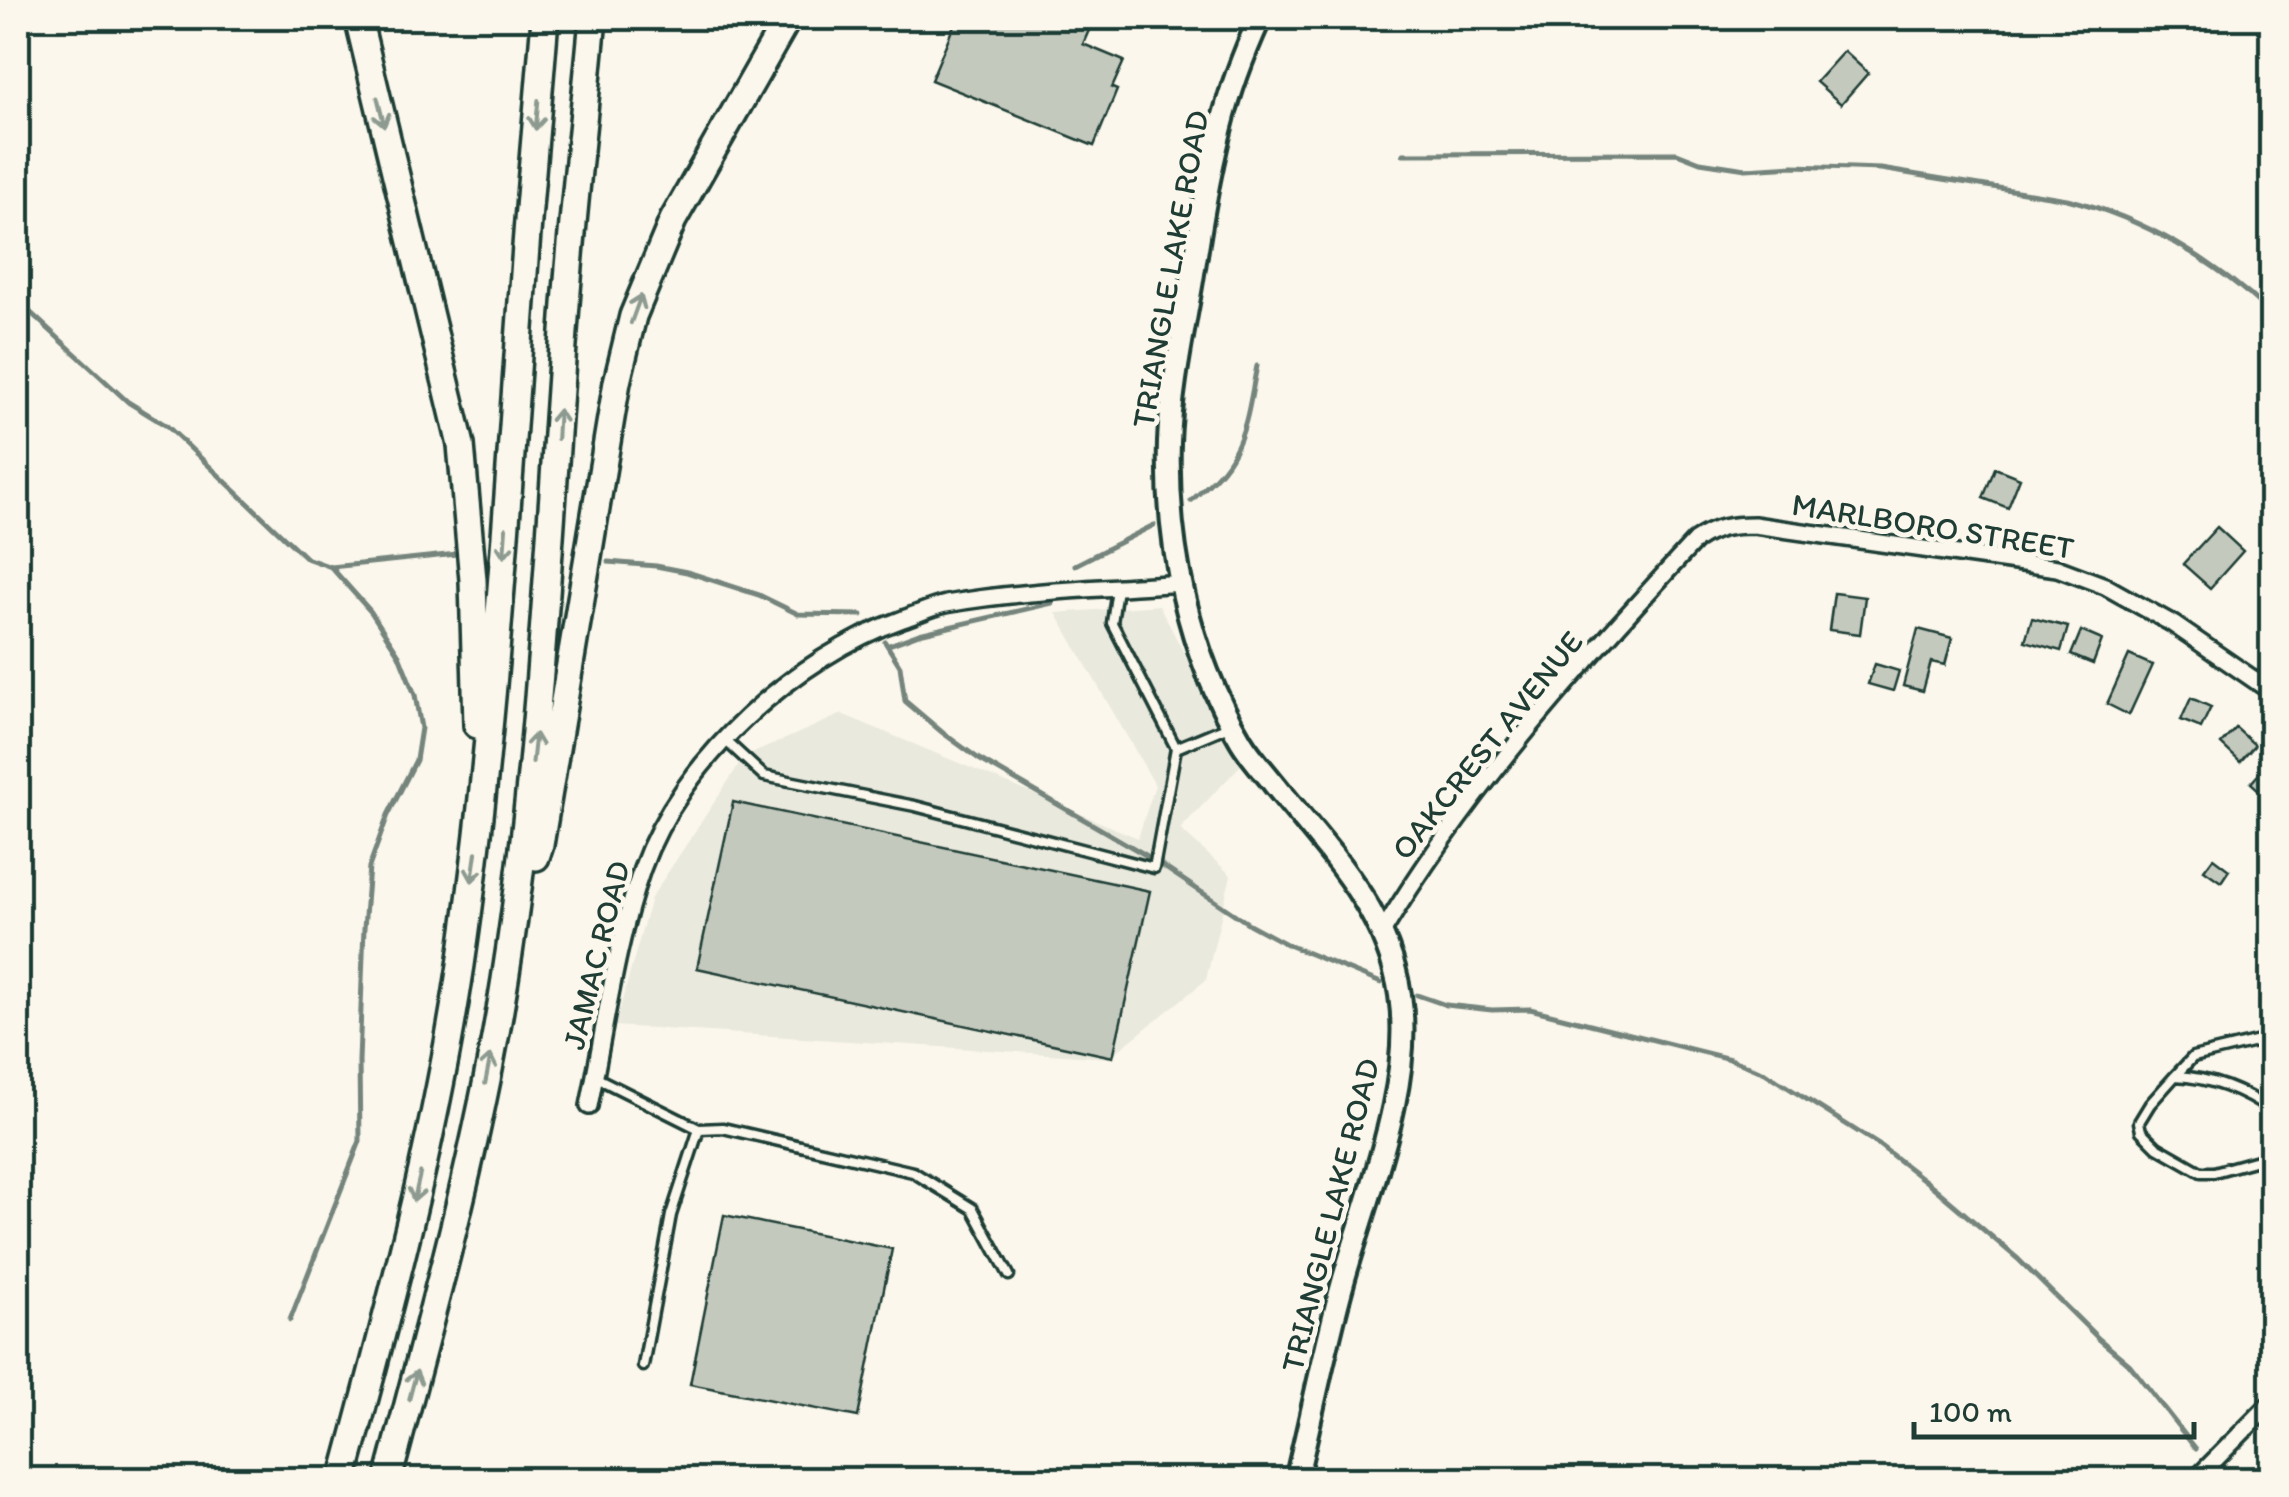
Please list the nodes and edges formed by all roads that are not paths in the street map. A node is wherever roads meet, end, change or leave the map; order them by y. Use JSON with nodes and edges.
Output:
{"nodes":[{"id":1,"x":358,"y":18,"type":"edge"},
{"id":2,"x":545,"y":18,"type":"edge"},
{"id":3,"x":593,"y":18,"type":"edge"},
{"id":4,"x":788,"y":18,"type":"edge"},
{"id":5,"x":1260,"y":18,"type":"edge"},
{"id":6,"x":1180,"y":583,"type":"junction"},
{"id":7,"x":1117,"y":588,"type":"junction"},
{"id":8,"x":1642,"y":598,"type":"joint"},
{"id":9,"x":2272,"y":692,"type":"edge"},
{"id":10,"x":1232,"y":725,"type":"junction"},
{"id":11,"x":725,"y":740,"type":"junction"},
{"id":12,"x":1176,"y":748,"type":"junction"},
{"id":13,"x":480,"y":825,"type":"junction"},
{"id":14,"x":514,"y":918,"type":"junction"},
{"id":15,"x":1382,"y":933,"type":"junction"},
{"id":16,"x":2272,"y":1038,"type":"edge"},
{"id":17,"x":2175,"y":1076,"type":"junction"},
{"id":18,"x":595,"y":1078,"type":"junction"},
{"id":19,"x":589,"y":1106,"type":"dead end"},
{"id":20,"x":2272,"y":1111,"type":"edge"},
{"id":21,"x":700,"y":1130,"type":"junction"},
{"id":22,"x":2272,"y":1156,"type":"edge"},
{"id":23,"x":1009,"y":1275,"type":"dead end"},
{"id":24,"x":644,"y":1366,"type":"dead end"},
{"id":25,"x":2272,"y":1402,"type":"edge"},
{"id":26,"x":343,"y":1480,"type":"edge"},
{"id":27,"x":388,"y":1480,"type":"edge"},
{"id":28,"x":1296,"y":1480,"type":"edge"},
{"id":29,"x":2195,"y":1480,"type":"edge"}],
"edges":[{"from":1,"to":13,"type":"highway","one_way":true},
{"from":2,"to":13,"type":"highway","one_way":true},
{"from":14,"to":3,"type":"highway","one_way":true},
{"from":14,"to":4,"type":"highway","one_way":true},
{"from":5,"to":6,"type":"street","name":"TRIANGLE LAKE ROAD"},
{"from":6,"to":7,"type":"street","name":"JAMAC ROAD"},
{"from":6,"to":10,"type":"street","name":"TRIANGLE LAKE ROAD"},
{"from":7,"to":11,"type":"street","name":"JAMAC ROAD"},
{"from":7,"to":12,"type":"lane"},
{"from":8,"to":9,"type":"street","name":"MARLBORO STREET"},
{"from":8,"to":15,"type":"street","name":"OAKCREST AVENUE"},
{"from":10,"to":12,"type":"lane"},
{"from":10,"to":15,"type":"street","name":"TRIANGLE LAKE ROAD"},
{"from":11,"to":12,"type":"lane"},
{"from":11,"to":18,"type":"street","name":"JAMAC ROAD"},
{"from":13,"to":26,"type":"highway","one_way":true},
{"from":27,"to":14,"type":"highway","one_way":true},
{"from":15,"to":28,"type":"street","name":"TRIANGLE LAKE ROAD"},
{"from":16,"to":17,"type":"lane"},
{"from":17,"to":20,"type":"lane"},
{"from":17,"to":22,"type":"lane"},
{"from":18,"to":19,"type":"street","name":"JAMAC ROAD"},
{"from":18,"to":21,"type":"lane"},
{"from":21,"to":23,"type":"lane"},
{"from":21,"to":24,"type":"lane"},
{"from":25,"to":29,"type":"street"}]}
